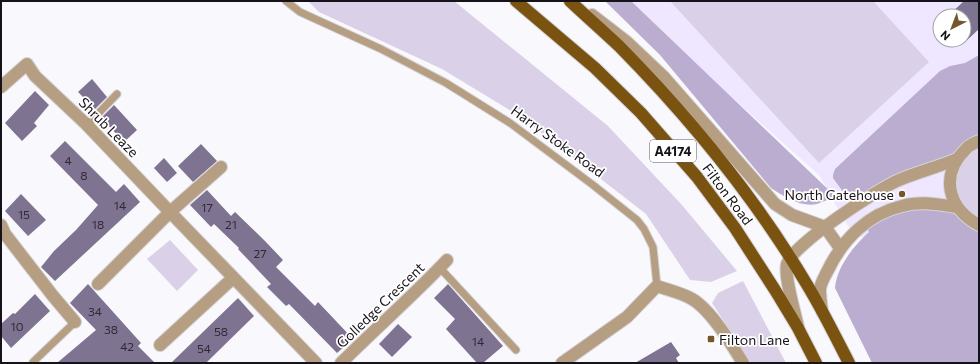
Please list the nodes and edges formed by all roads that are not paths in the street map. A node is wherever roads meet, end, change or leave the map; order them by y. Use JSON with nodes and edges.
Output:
{"nodes":[{"id":1,"x":286,"y":1,"type":"edge"},
{"id":2,"x":516,"y":1,"type":"edge"},
{"id":3,"x":571,"y":1,"type":"edge"},
{"id":4,"x":1,"y":87,"type":"edge"},
{"id":5,"x":117,"y":94,"type":"dead end"},
{"id":6,"x":87,"y":125,"type":"junction"},
{"id":7,"x":979,"y":141,"type":"edge"},
{"id":8,"x":957,"y":159,"type":"junction"},
{"id":9,"x":221,"y":167,"type":"dead end"},
{"id":10,"x":956,"y":207,"type":"junction"},
{"id":11,"x":170,"y":212,"type":"junction"},
{"id":12,"x":979,"y":225,"type":"edge"},
{"id":13,"x":825,"y":227,"type":"junction"},
{"id":14,"x":3,"y":229,"type":"edge"},
{"id":15,"x":840,"y":248,"type":"junction"},
{"id":16,"x":790,"y":257,"type":"junction"},
{"id":17,"x":444,"y":264,"type":"joint"},
{"id":18,"x":233,"y":278,"type":"junction"},
{"id":19,"x":98,"y":284,"type":"dead end"},
{"id":20,"x":657,"y":286,"type":"junction"},
{"id":21,"x":822,"y":312,"type":"junction"},
{"id":22,"x":76,"y":322,"type":"joint"},
{"id":23,"x":798,"y":328,"type":"junction"},
{"id":24,"x":160,"y":345,"type":"dead end"},
{"id":25,"x":516,"y":350,"type":"dead end"},
{"id":26,"x":32,"y":362,"type":"edge"},
{"id":27,"x":316,"y":363,"type":"edge"},
{"id":28,"x":341,"y":363,"type":"edge"},
{"id":29,"x":562,"y":363,"type":"edge"},
{"id":30,"x":743,"y":363,"type":"edge"},
{"id":31,"x":816,"y":363,"type":"edge"},
{"id":32,"x":849,"y":363,"type":"edge"}],
"edges":[{"from":1,"to":20,"type":"lane","name":"Harry Stoke Road"},
{"from":2,"to":23,"type":"main road","name":"Filton Road","number":"A4174"},
{"from":3,"to":13,"type":"street"},
{"from":3,"to":16,"type":"main road","name":"Filton Road","number":"A4174"},
{"from":4,"to":6,"type":"street","name":"Shrub Leaze"},
{"from":5,"to":6,"type":"lane"},
{"from":6,"to":11,"type":"street","name":"Shrub Leaze"},
{"from":7,"to":8,"type":"street"},
{"from":8,"to":10,"type":"street"},
{"from":8,"to":13,"type":"street"},
{"from":9,"to":11,"type":"street"},
{"from":10,"to":12,"type":"street"},
{"from":10,"to":15,"type":"street"},
{"from":11,"to":18,"type":"street","name":"Shrub Leaze"},
{"from":11,"to":19,"type":"street"},
{"from":13,"to":15,"type":"street"},
{"from":13,"to":16,"type":"street"},
{"from":14,"to":22,"type":"street"},
{"from":15,"to":21,"type":"street"},
{"from":16,"to":21,"type":"main road","name":"Filton Road","number":"A4174"},
{"from":16,"to":23,"type":"street"},
{"from":17,"to":25,"type":"lane","name":"Golledge Crescent"},
{"from":17,"to":28,"type":"street","name":"Golledge Crescent"},
{"from":18,"to":24,"type":"street"},
{"from":18,"to":27,"type":"street","name":"Shrub Leaze"},
{"from":20,"to":29,"type":"street"},
{"from":20,"to":30,"type":"street"},
{"from":21,"to":32,"type":"main road","name":"Filton Road","number":"A4174"},
{"from":22,"to":26,"type":"lane"},
{"from":23,"to":31,"type":"main road","name":"Filton Road","number":"A4174"}]}
